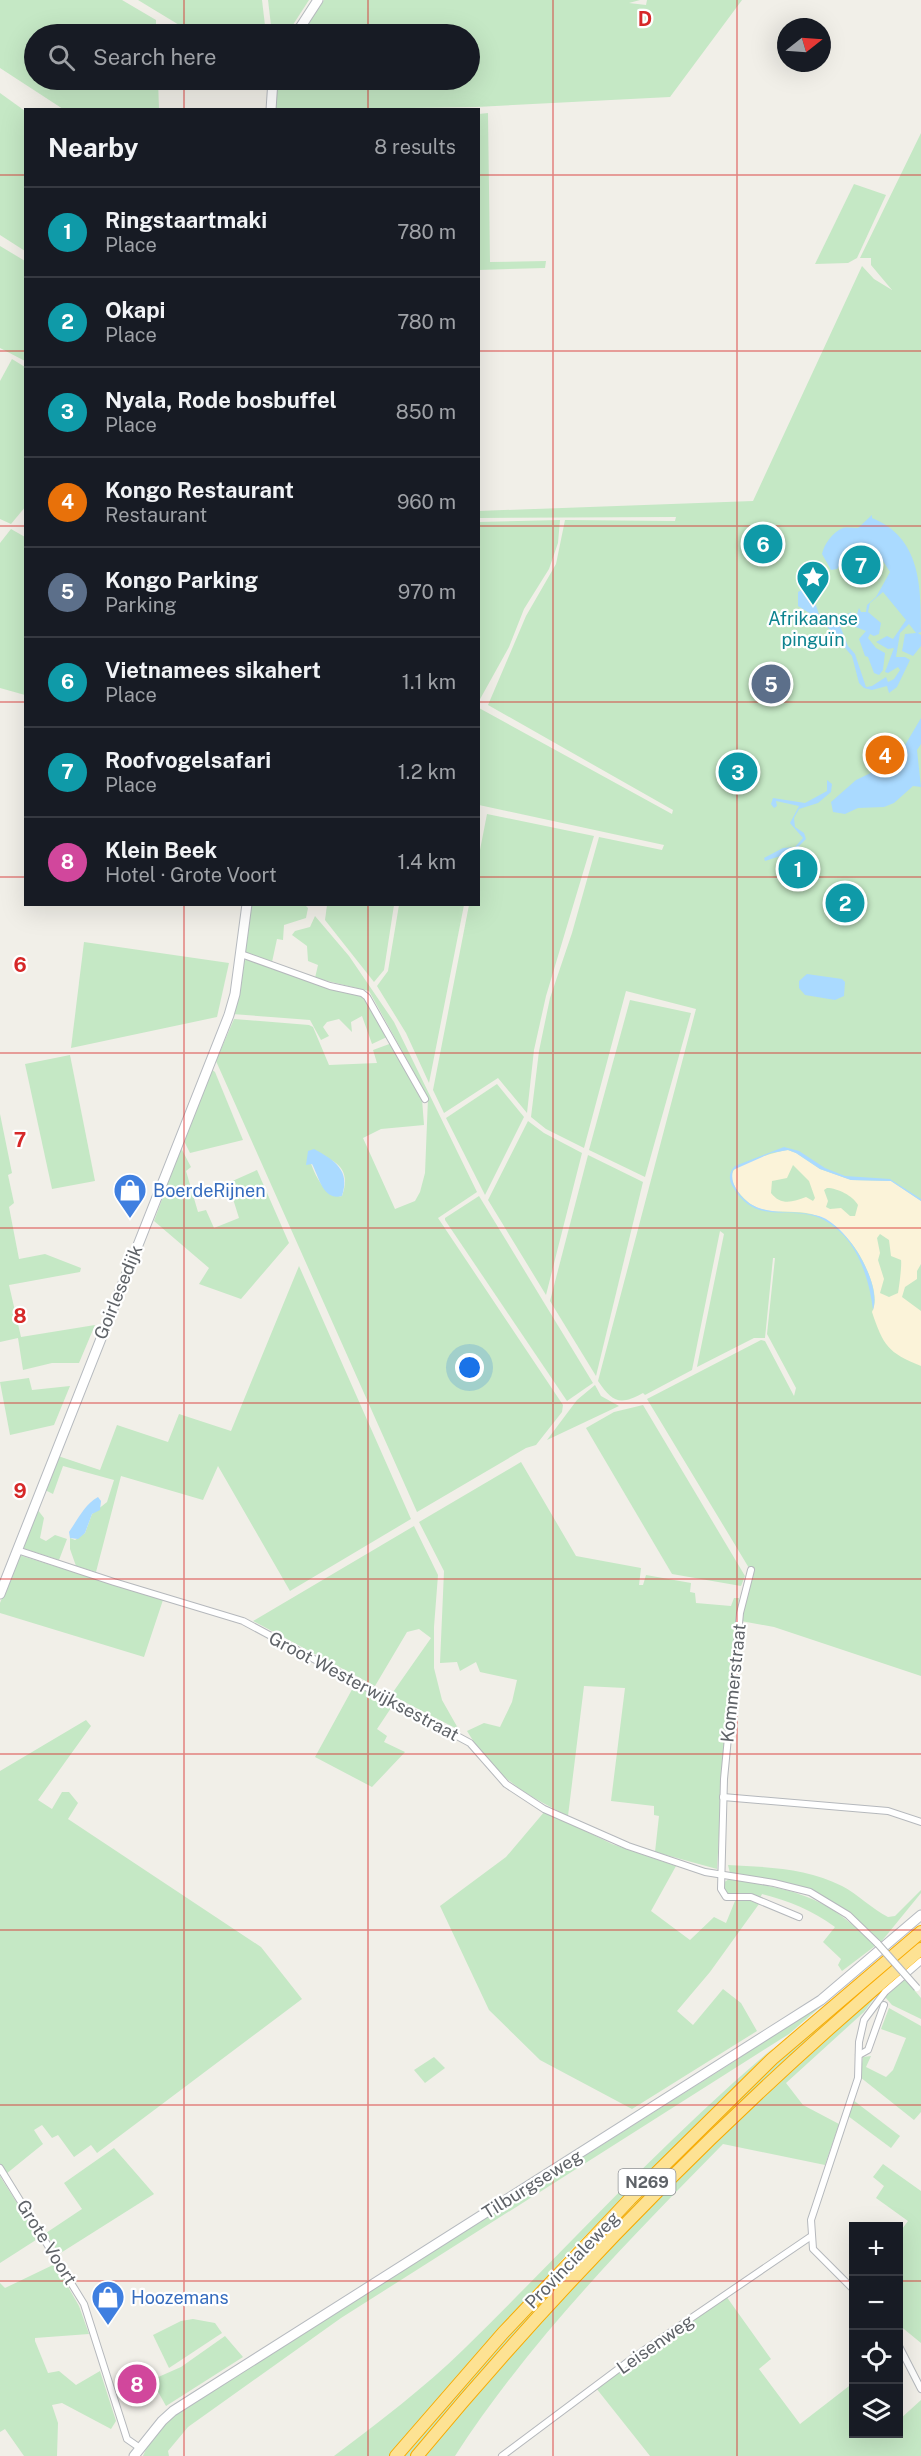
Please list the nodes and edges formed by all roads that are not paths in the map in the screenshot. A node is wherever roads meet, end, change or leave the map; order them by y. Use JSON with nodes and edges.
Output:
{"nodes":[{"id":1,"x":318,"y":0,"type":"edge"},
{"id":2,"x":302,"y":24,"type":"edge"},
{"id":3,"x":272,"y":90,"type":"edge"},
{"id":4,"x":271,"y":108,"type":"edge"},
{"id":5,"x":247,"y":906,"type":"edge"},
{"id":6,"x":241,"y":954,"type":"junction"},
{"id":7,"x":424,"y":1099,"type":"dead end"},
{"id":8,"x":17,"y":1550,"type":"junction"},
{"id":9,"x":751,"y":1570,"type":"dead end"},
{"id":10,"x":0,"y":1594,"type":"edge"},
{"id":11,"x":723,"y":1797,"type":"junction"},
{"id":12,"x":921,"y":1822,"type":"edge"},
{"id":13,"x":721,"y":1875,"type":"junction"},
{"id":14,"x":921,"y":1915,"type":"edge"},
{"id":15,"x":799,"y":1917,"type":"dead end"},
{"id":16,"x":921,"y":1932,"type":"edge"},
{"id":17,"x":921,"y":1950,"type":"edge"},
{"id":18,"x":921,"y":1961,"type":"edge"},
{"id":19,"x":919,"y":1990,"type":"edge"},
{"id":20,"x":876,"y":2002,"type":"junction"},
{"id":21,"x":884,"y":2005,"type":"junction"},
{"id":22,"x":892,"y":2009,"type":"dead end"},
{"id":23,"x":859,"y":2055,"type":"junction"},
{"id":24,"x":0,"y":2168,"type":"edge"},
{"id":25,"x":810,"y":2237,"type":"junction"},
{"id":26,"x":849,"y":2285,"type":"edge"},
{"id":27,"x":903,"y":2354,"type":"edge"},
{"id":28,"x":921,"y":2389,"type":"edge"},
{"id":29,"x":138,"y":2453,"type":"edge"},
{"id":30,"x":396,"y":2456,"type":"edge"},
{"id":31,"x":417,"y":2456,"type":"edge"},
{"id":32,"x":502,"y":2456,"type":"edge"}],
"edges":[{"from":1,"to":2,"type":"street"},
{"from":3,"to":4,"type":"street"},
{"from":5,"to":6,"type":"street","name":"Goirlesedijk"},
{"from":6,"to":7,"type":"street"},
{"from":6,"to":8,"type":"street","name":"Goirlesedijk"},
{"from":8,"to":10,"type":"street","name":"Goirlesedijk"},
{"from":8,"to":13,"type":"street","name":"Groot Westerwijksestraat"},
{"from":9,"to":11,"type":"street","name":"Kommerstraat"},
{"from":11,"to":12,"type":"street"},
{"from":11,"to":13,"type":"street","name":"Kommerstraat"},
{"from":13,"to":15,"type":"street"},
{"from":13,"to":19,"type":"street","name":"Groot Westerwijksestraat","bridge":true},
{"from":14,"to":29,"type":"street","name":"Tilburgseweg"},
{"from":16,"to":30,"type":"highway","name":"Provincialeweg","number":"N269"},
{"from":17,"to":31,"type":"highway","name":"Provincialeweg","number":"N269"},
{"from":18,"to":20,"type":"street"},
{"from":20,"to":21,"type":"street"},
{"from":20,"to":23,"type":"street"},
{"from":21,"to":22,"type":"street"},
{"from":21,"to":23,"type":"street"},
{"from":23,"to":25,"type":"street"},
{"from":24,"to":29,"type":"street","name":"Grote Voort"},
{"from":25,"to":26,"type":"street"},
{"from":25,"to":32,"type":"street","name":"Leisenweg"},
{"from":27,"to":28,"type":"street"}]}
